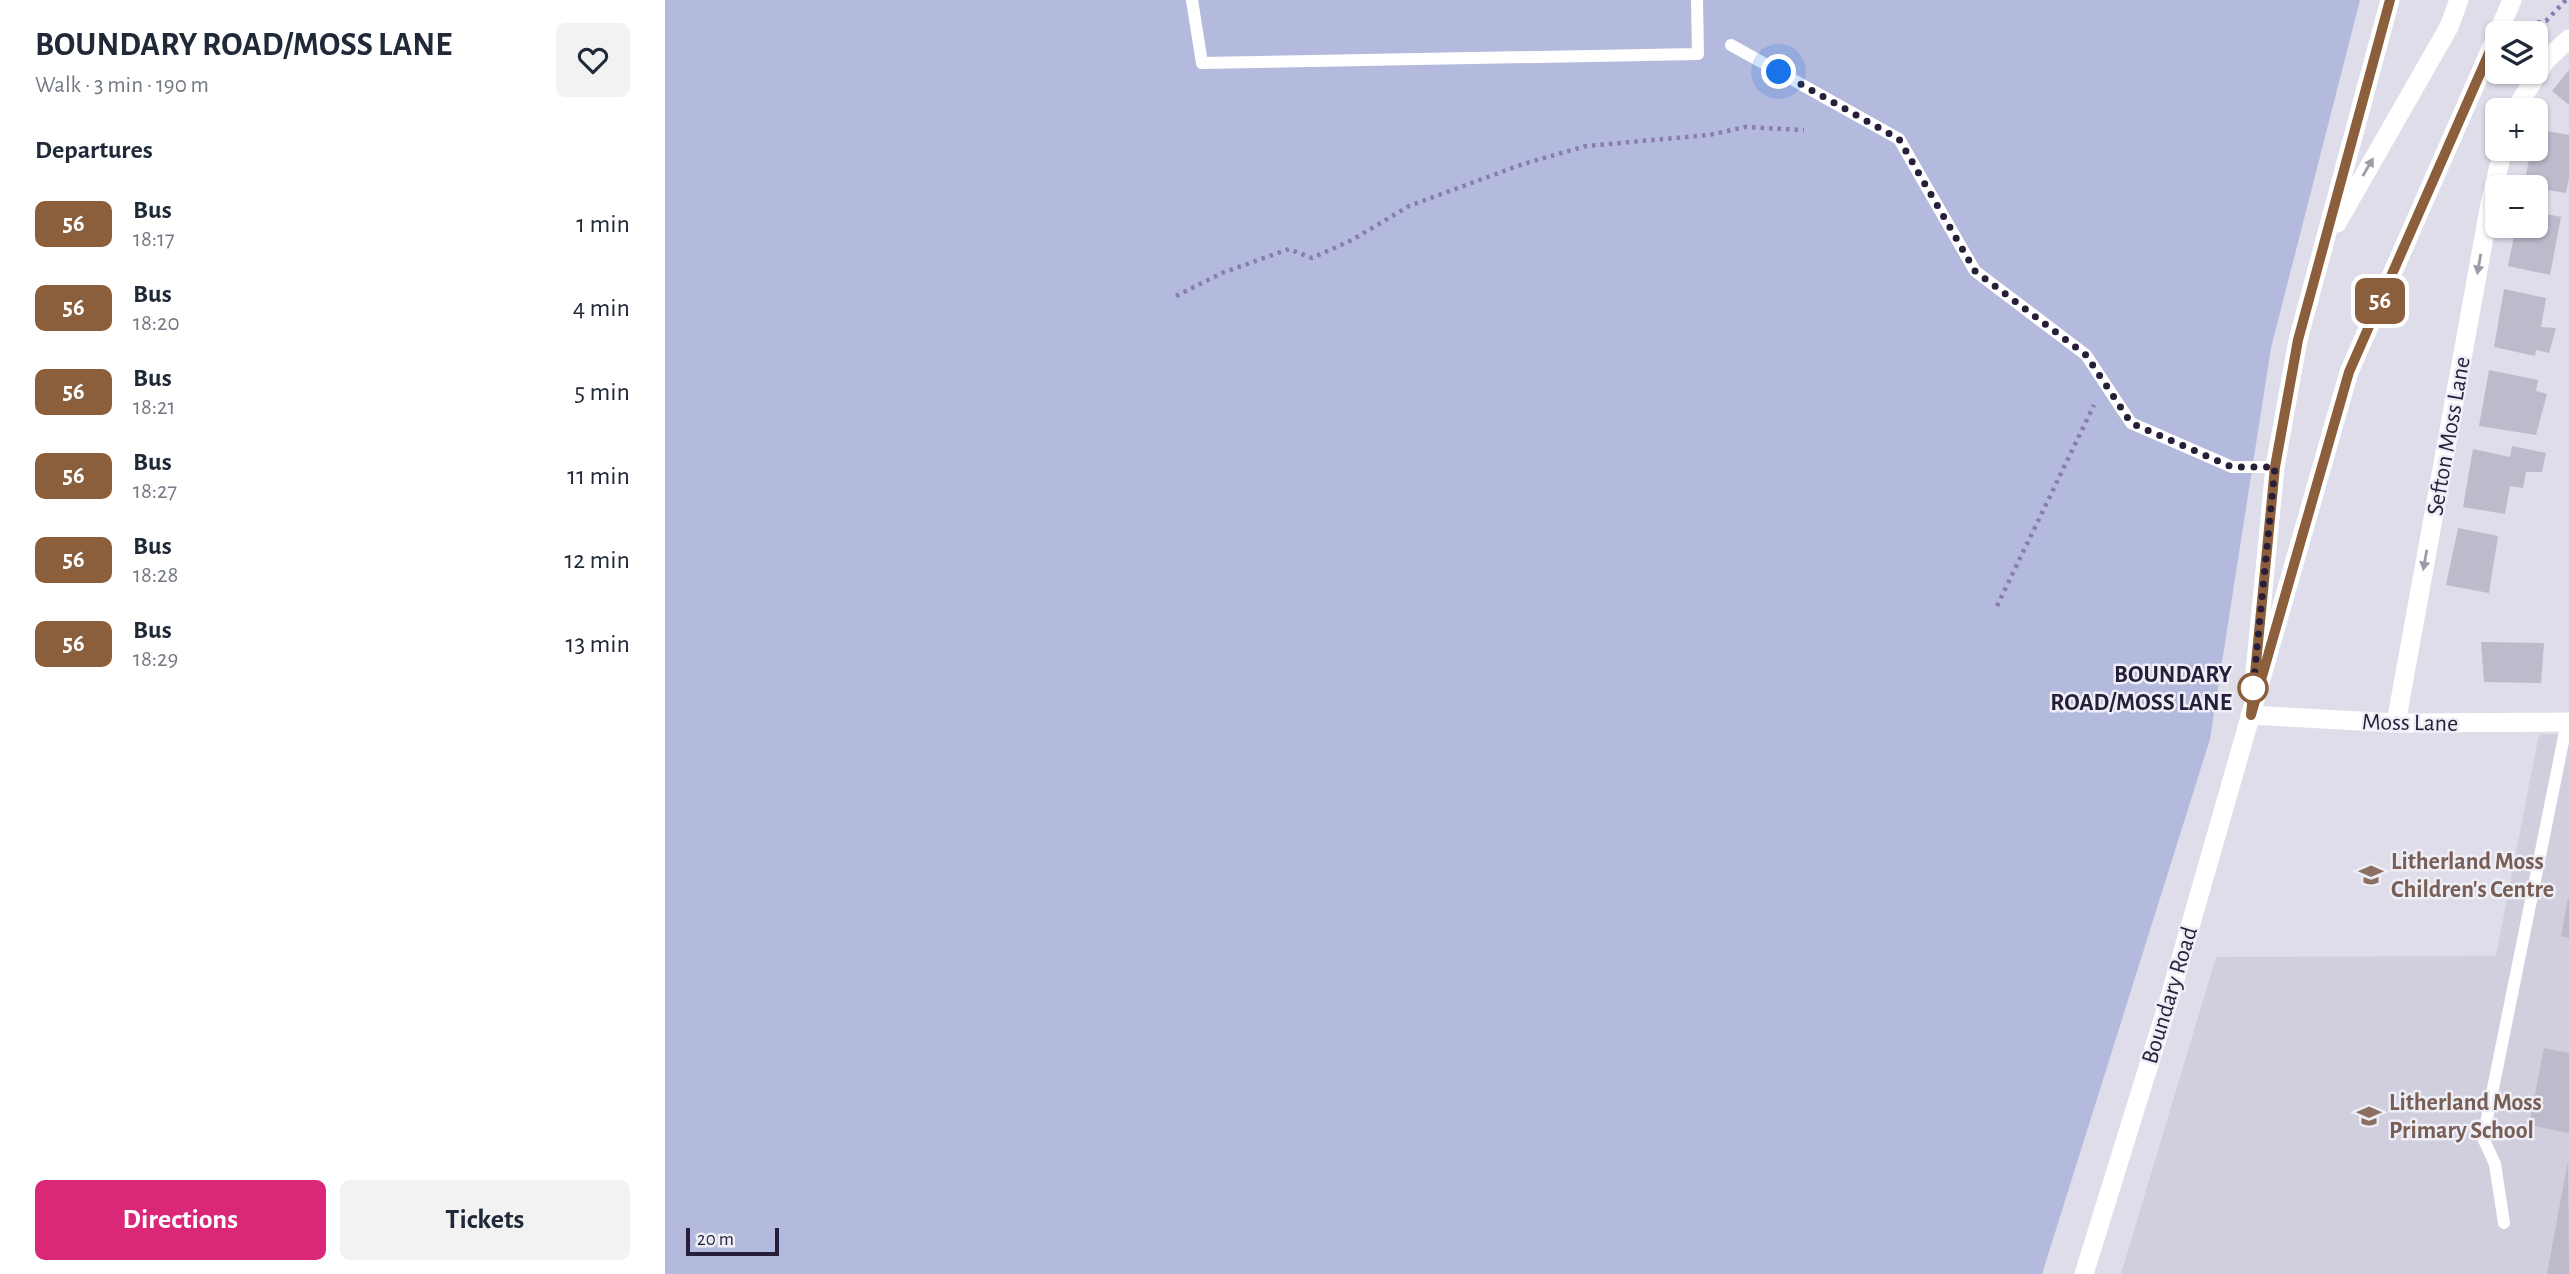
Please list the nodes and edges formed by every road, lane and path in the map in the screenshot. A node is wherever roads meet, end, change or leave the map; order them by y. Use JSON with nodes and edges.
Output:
{"nodes":[{"id":1,"x":1192,"y":0,"type":"edge"},
{"id":2,"x":1696,"y":0,"type":"edge"},
{"id":3,"x":2390,"y":0,"type":"edge"},
{"id":4,"x":2459,"y":0,"type":"edge"},
{"id":5,"x":2512,"y":0,"type":"edge"},
{"id":6,"x":2566,"y":0,"type":"edge"},
{"id":7,"x":2503,"y":21,"type":"edge"},
{"id":8,"x":2546,"y":21,"type":"edge"},
{"id":9,"x":2569,"y":39,"type":"edge"},
{"id":10,"x":1731,"y":45,"type":"dead end"},
{"id":11,"x":2485,"y":63,"type":"edge"},
{"id":12,"x":2522,"y":98,"type":"edge"},
{"id":13,"x":1804,"y":130,"type":"dead end"},
{"id":14,"x":2500,"y":161,"type":"edge"},
{"id":15,"x":2322,"y":248,"type":"junction"},
{"id":16,"x":1176,"y":296,"type":"dead end"},
{"id":17,"x":2095,"y":402,"type":"dead end"},
{"id":18,"x":2275,"y":467,"type":"junction"},
{"id":19,"x":1997,"y":606,"type":"dead end"},
{"id":20,"x":2251,"y":715,"type":"junction"},
{"id":21,"x":2568,"y":722,"type":"edge"},
{"id":22,"x":2396,"y":723,"type":"junction"},
{"id":23,"x":2504,"y":1223,"type":"dead end"},
{"id":24,"x":2084,"y":1274,"type":"edge"}],
"edges":[{"from":1,"to":2,"type":"lane"},
{"from":3,"to":15,"type":"street","name":"Boundary Road"},
{"from":15,"to":4,"type":"street","one_way":true},
{"from":5,"to":7,"type":"street","name":"Boundary Road"},
{"from":6,"to":8,"type":"path"},
{"from":9,"to":12,"type":"street"},
{"from":10,"to":18,"type":"lane"},
{"from":11,"to":20,"type":"street","name":"Boundary Road"},
{"from":13,"to":16,"type":"path"},
{"from":14,"to":22,"type":"street","name":"Sefton Moss Lane","one_way":true},
{"from":15,"to":18,"type":"street","name":"Boundary Road"},
{"from":17,"to":19,"type":"path"},
{"from":18,"to":20,"type":"street","name":"Boundary Road"},
{"from":20,"to":22,"type":"street","name":"Moss Lane"},
{"from":20,"to":24,"type":"street","name":"Boundary Road"},
{"from":21,"to":22,"type":"street","name":"Moss Lane"},
{"from":21,"to":23,"type":"lane"}]}
